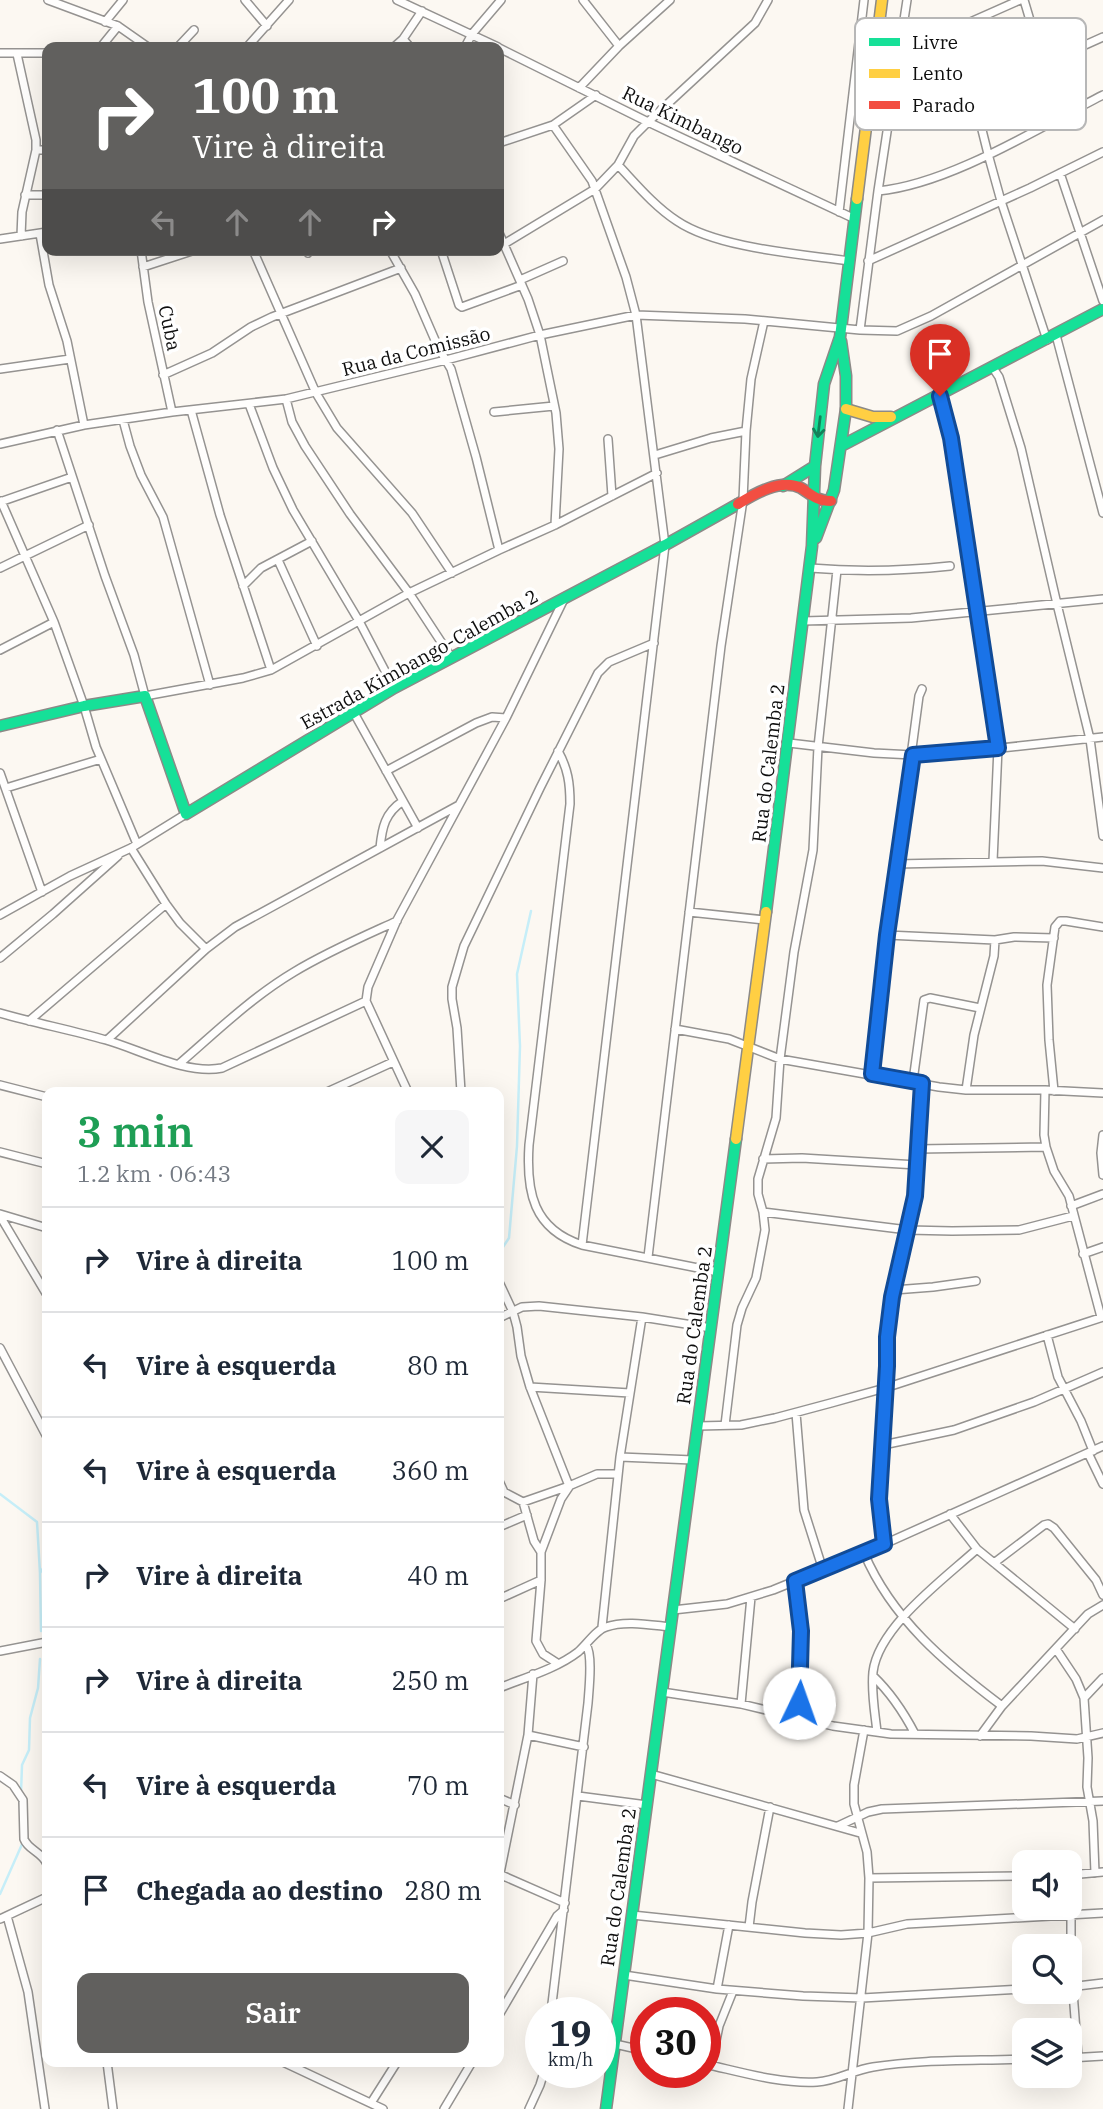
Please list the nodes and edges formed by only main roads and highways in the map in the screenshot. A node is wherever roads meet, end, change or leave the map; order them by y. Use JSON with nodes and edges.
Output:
{"nodes":[{"id":1,"x":882,"y":0,"type":"edge"},
{"id":2,"x":880,"y":18,"type":"edge"},
{"id":3,"x":866,"y":130,"type":"edge"},
{"id":4,"x":1103,"y":309,"type":"edge"},
{"id":5,"x":841,"y":333,"type":"junction"},
{"id":6,"x":824,"y":384,"type":"junction"},
{"id":7,"x":847,"y":384,"type":"junction"},
{"id":8,"x":846,"y":409,"type":"junction"},
{"id":9,"x":895,"y":417,"type":"junction"},
{"id":10,"x":841,"y":446,"type":"junction"},
{"id":11,"x":815,"y":466,"type":"junction"},
{"id":12,"x":783,"y":486,"type":"junction"},
{"id":13,"x":814,"y":500,"type":"junction"},
{"id":14,"x":831,"y":501,"type":"junction"},
{"id":15,"x":812,"y":546,"type":"junction"},
{"id":16,"x":0,"y":726,"type":"edge"},
{"id":17,"x":606,"y":2109,"type":"edge"}],
"edges":[{"from":1,"to":2,"type":"main road","name":"Rua do Calemba 2"},
{"from":3,"to":5,"type":"main road","name":"Rua do Calemba 2"},
{"from":4,"to":9,"type":"main road"},
{"from":5,"to":6,"type":"main road","name":"Rua do Calemba 2"},
{"from":5,"to":7,"type":"main road","name":"Rua do Calemba 2"},
{"from":6,"to":7,"type":"main road"},
{"from":6,"to":11,"type":"main road","name":"Rua do Calemba 2","one_way":true},
{"from":7,"to":8,"type":"main road","name":"Rua do Calemba 2"},
{"from":8,"to":9,"type":"main road"},
{"from":8,"to":10,"type":"main road","name":"Rua do Calemba 2"},
{"from":9,"to":10,"type":"main road"},
{"from":10,"to":14,"type":"main road","name":"Rua do Calemba 2"},
{"from":11,"to":12,"type":"main road","name":"Estrada Kimbango-Calemba 2"},
{"from":11,"to":13,"type":"main road","name":"Rua do Calemba 2"},
{"from":12,"to":13,"type":"main road"},
{"from":12,"to":16,"type":"main road","name":"Estrada Kimbango-Calemba 2"},
{"from":13,"to":14,"type":"main road"},
{"from":13,"to":15,"type":"main road","name":"Rua do Calemba 2"},
{"from":14,"to":15,"type":"main road","name":"Rua do Calemba 2"},
{"from":15,"to":17,"type":"main road","name":"Rua do Calemba 2"}]}
